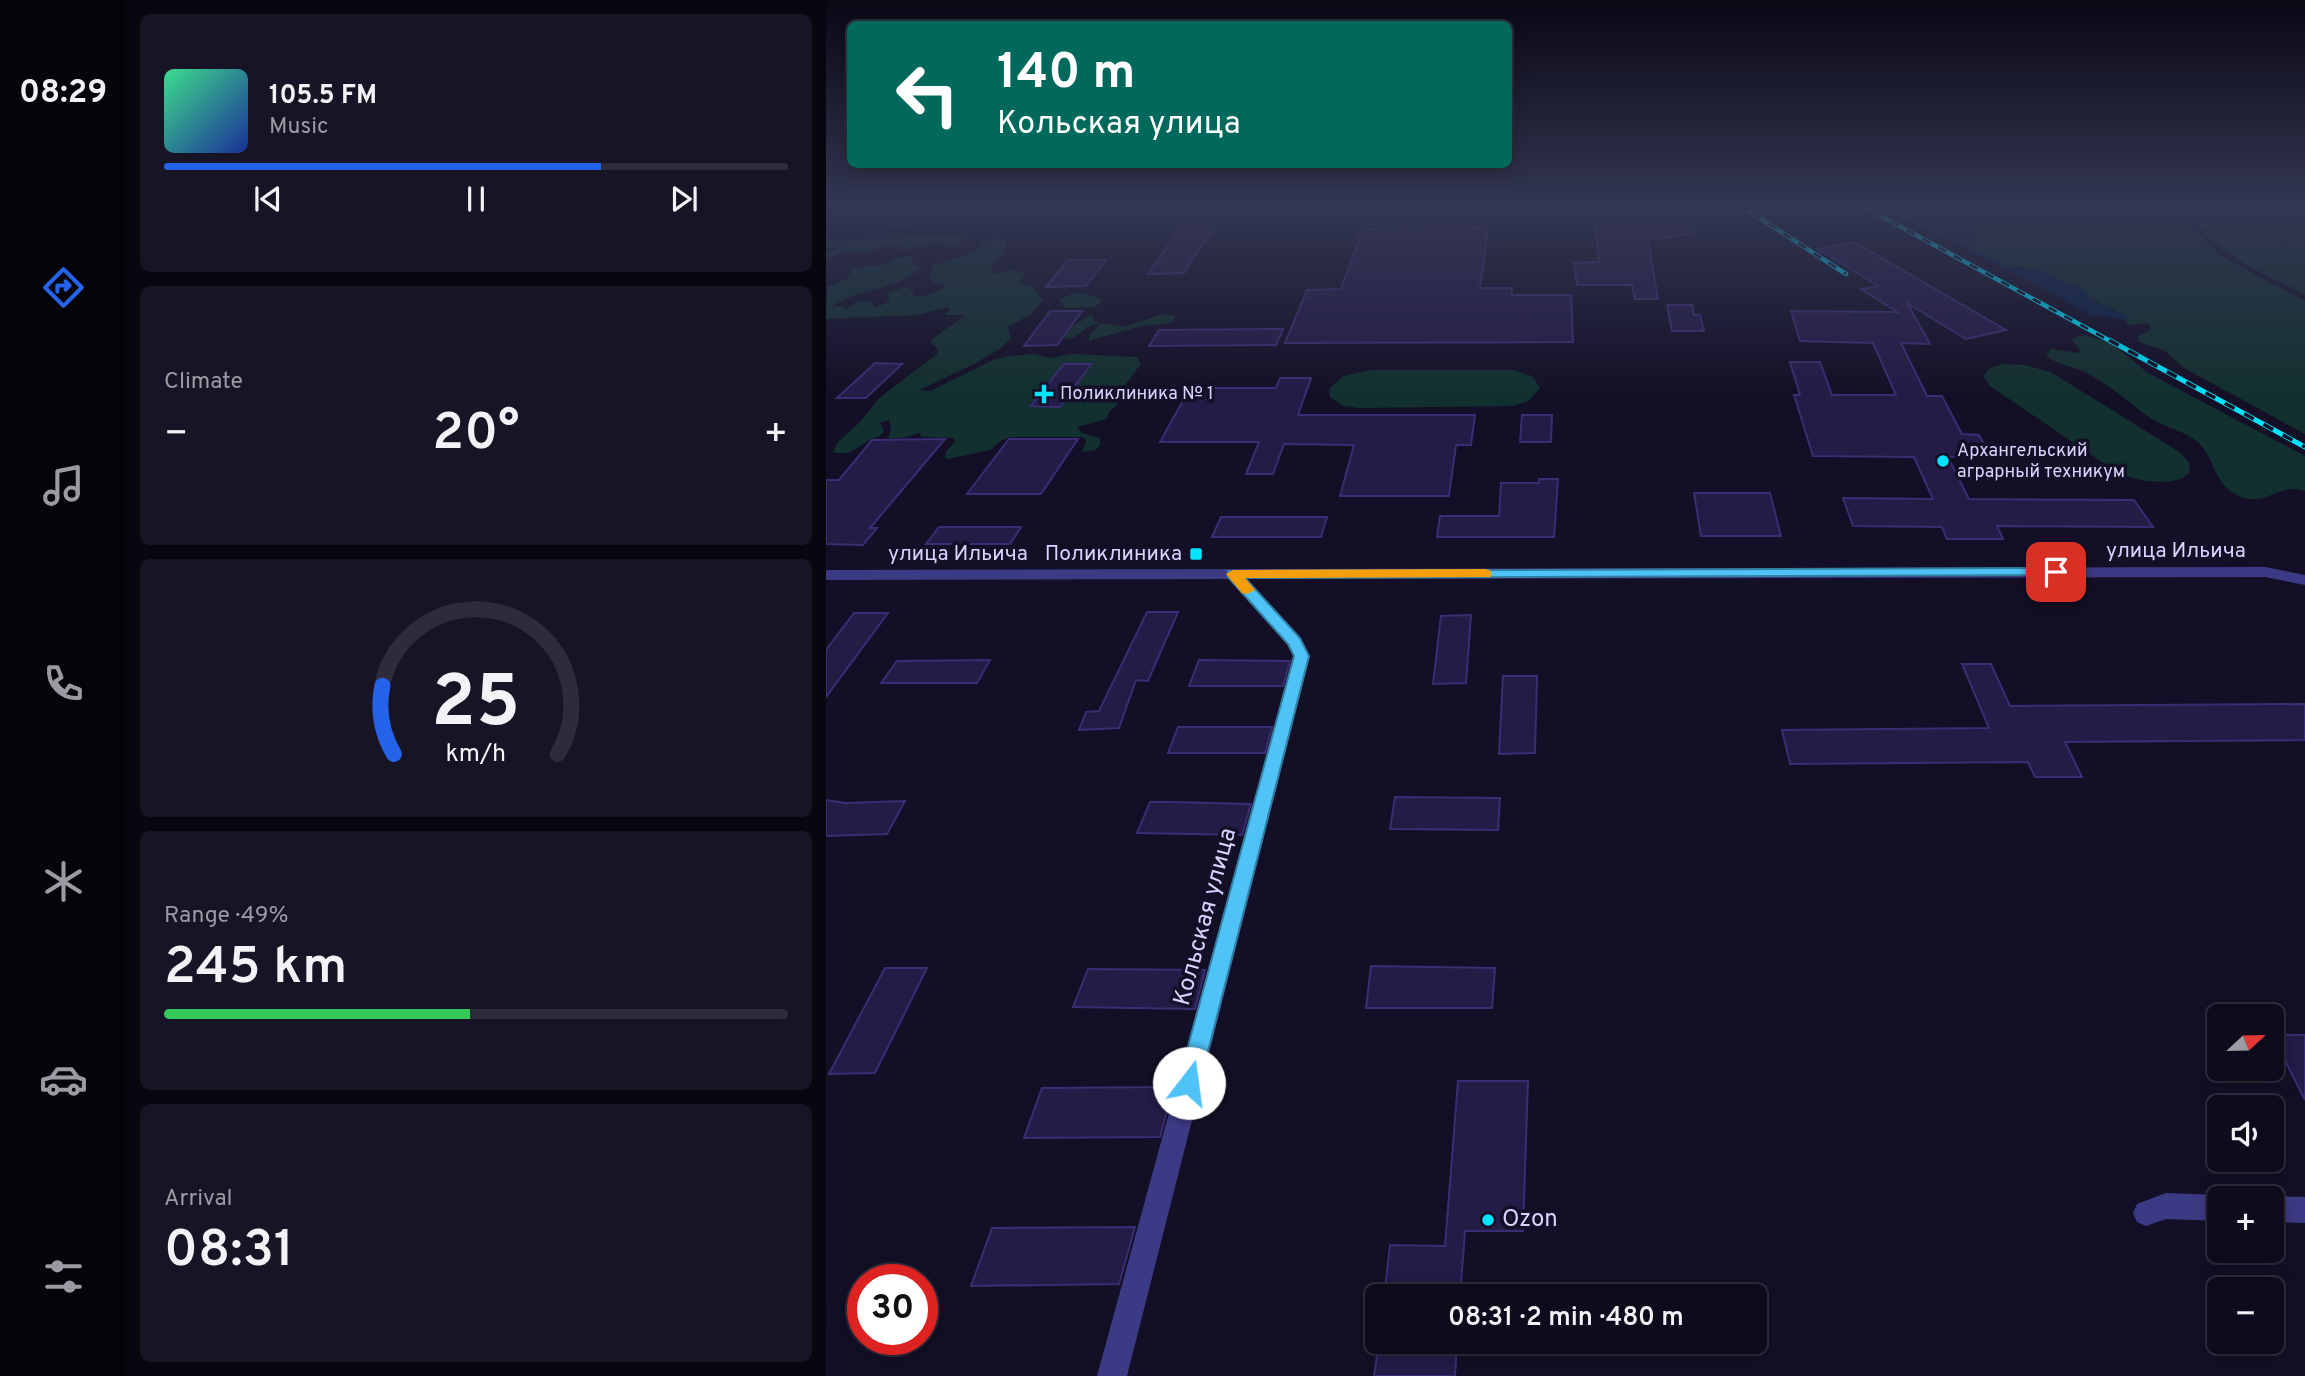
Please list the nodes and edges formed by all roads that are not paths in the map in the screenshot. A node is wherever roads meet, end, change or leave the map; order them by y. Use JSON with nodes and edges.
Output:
{"nodes":[{"id":1,"x":1233,"y":574,"type":"junction"},
{"id":2,"x":826,"y":575,"type":"edge"},
{"id":3,"x":2305,"y":580,"type":"edge"},
{"id":4,"x":2207,"y":1208,"type":"edge"},
{"id":5,"x":2284,"y":1209,"type":"edge"},
{"id":6,"x":2305,"y":1210,"type":"edge"},
{"id":7,"x":2146,"y":1213,"type":"dead end"},
{"id":8,"x":1112,"y":1376,"type":"edge"}],
"edges":[{"from":1,"to":2,"type":"street","name":"улица Ильича"},
{"from":1,"to":3,"type":"street","name":"улица Ильича"},
{"from":1,"to":8,"type":"street","name":"Кольская улица"},
{"from":4,"to":7,"type":"street"},
{"from":5,"to":6,"type":"street"}]}
